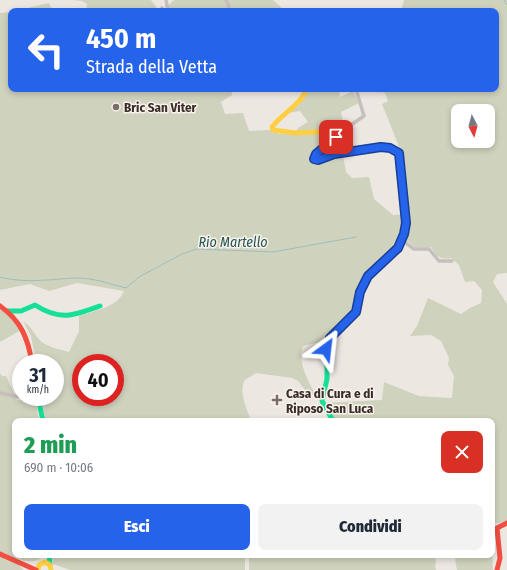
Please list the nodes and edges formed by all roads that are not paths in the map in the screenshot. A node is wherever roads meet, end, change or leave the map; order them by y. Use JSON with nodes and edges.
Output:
{"nodes":[{"id":1,"x":305,"y":92,"type":"edge"},
{"id":2,"x":357,"y":92,"type":"edge"},
{"id":3,"x":339,"y":133,"type":"junction"},
{"id":4,"x":402,"y":240,"type":"junction"},
{"id":5,"x":452,"y":261,"type":"dead end"},
{"id":6,"x":0,"y":306,"type":"edge"},
{"id":7,"x":100,"y":306,"type":"dead end"},
{"id":8,"x":7,"y":311,"type":"junction"},
{"id":9,"x":30,"y":354,"type":"edge"},
{"id":10,"x":0,"y":393,"type":"edge"},
{"id":11,"x":12,"y":396,"type":"edge"},
{"id":12,"x":40,"y":406,"type":"edge"},
{"id":13,"x":42,"y":418,"type":"edge"},
{"id":14,"x":331,"y":418,"type":"edge"},
{"id":15,"x":507,"y":523,"type":"edge"},
{"id":16,"x":495,"y":527,"type":"edge"},
{"id":17,"x":495,"y":532,"type":"edge"},
{"id":18,"x":0,"y":554,"type":"edge"},
{"id":19,"x":44,"y":558,"type":"edge"},
{"id":20,"x":49,"y":558,"type":"edge"},
{"id":21,"x":18,"y":561,"type":"junction"},
{"id":22,"x":41,"y":563,"type":"junction"},
{"id":23,"x":51,"y":568,"type":"edge"},
{"id":24,"x":37,"y":570,"type":"edge"},
{"id":25,"x":497,"y":570,"type":"edge"}],
"edges":[{"from":1,"to":3,"type":"street"},
{"from":2,"to":3,"type":"street"},
{"from":3,"to":4,"type":"street"},
{"from":4,"to":5,"type":"street"},
{"from":4,"to":14,"type":"street"},
{"from":6,"to":8,"type":"street"},
{"from":7,"to":8,"type":"street"},
{"from":8,"to":9,"type":"street"},
{"from":10,"to":11,"type":"street"},
{"from":12,"to":13,"type":"street"},
{"from":15,"to":16,"type":"street"},
{"from":17,"to":25,"type":"street"},
{"from":18,"to":21,"type":"street"},
{"from":19,"to":22,"type":"street"},
{"from":20,"to":23,"type":"street"},
{"from":21,"to":22,"type":"street"},
{"from":21,"to":24,"type":"street"},
{"from":22,"to":23,"type":"street"},
{"from":22,"to":24,"type":"street"}]}
